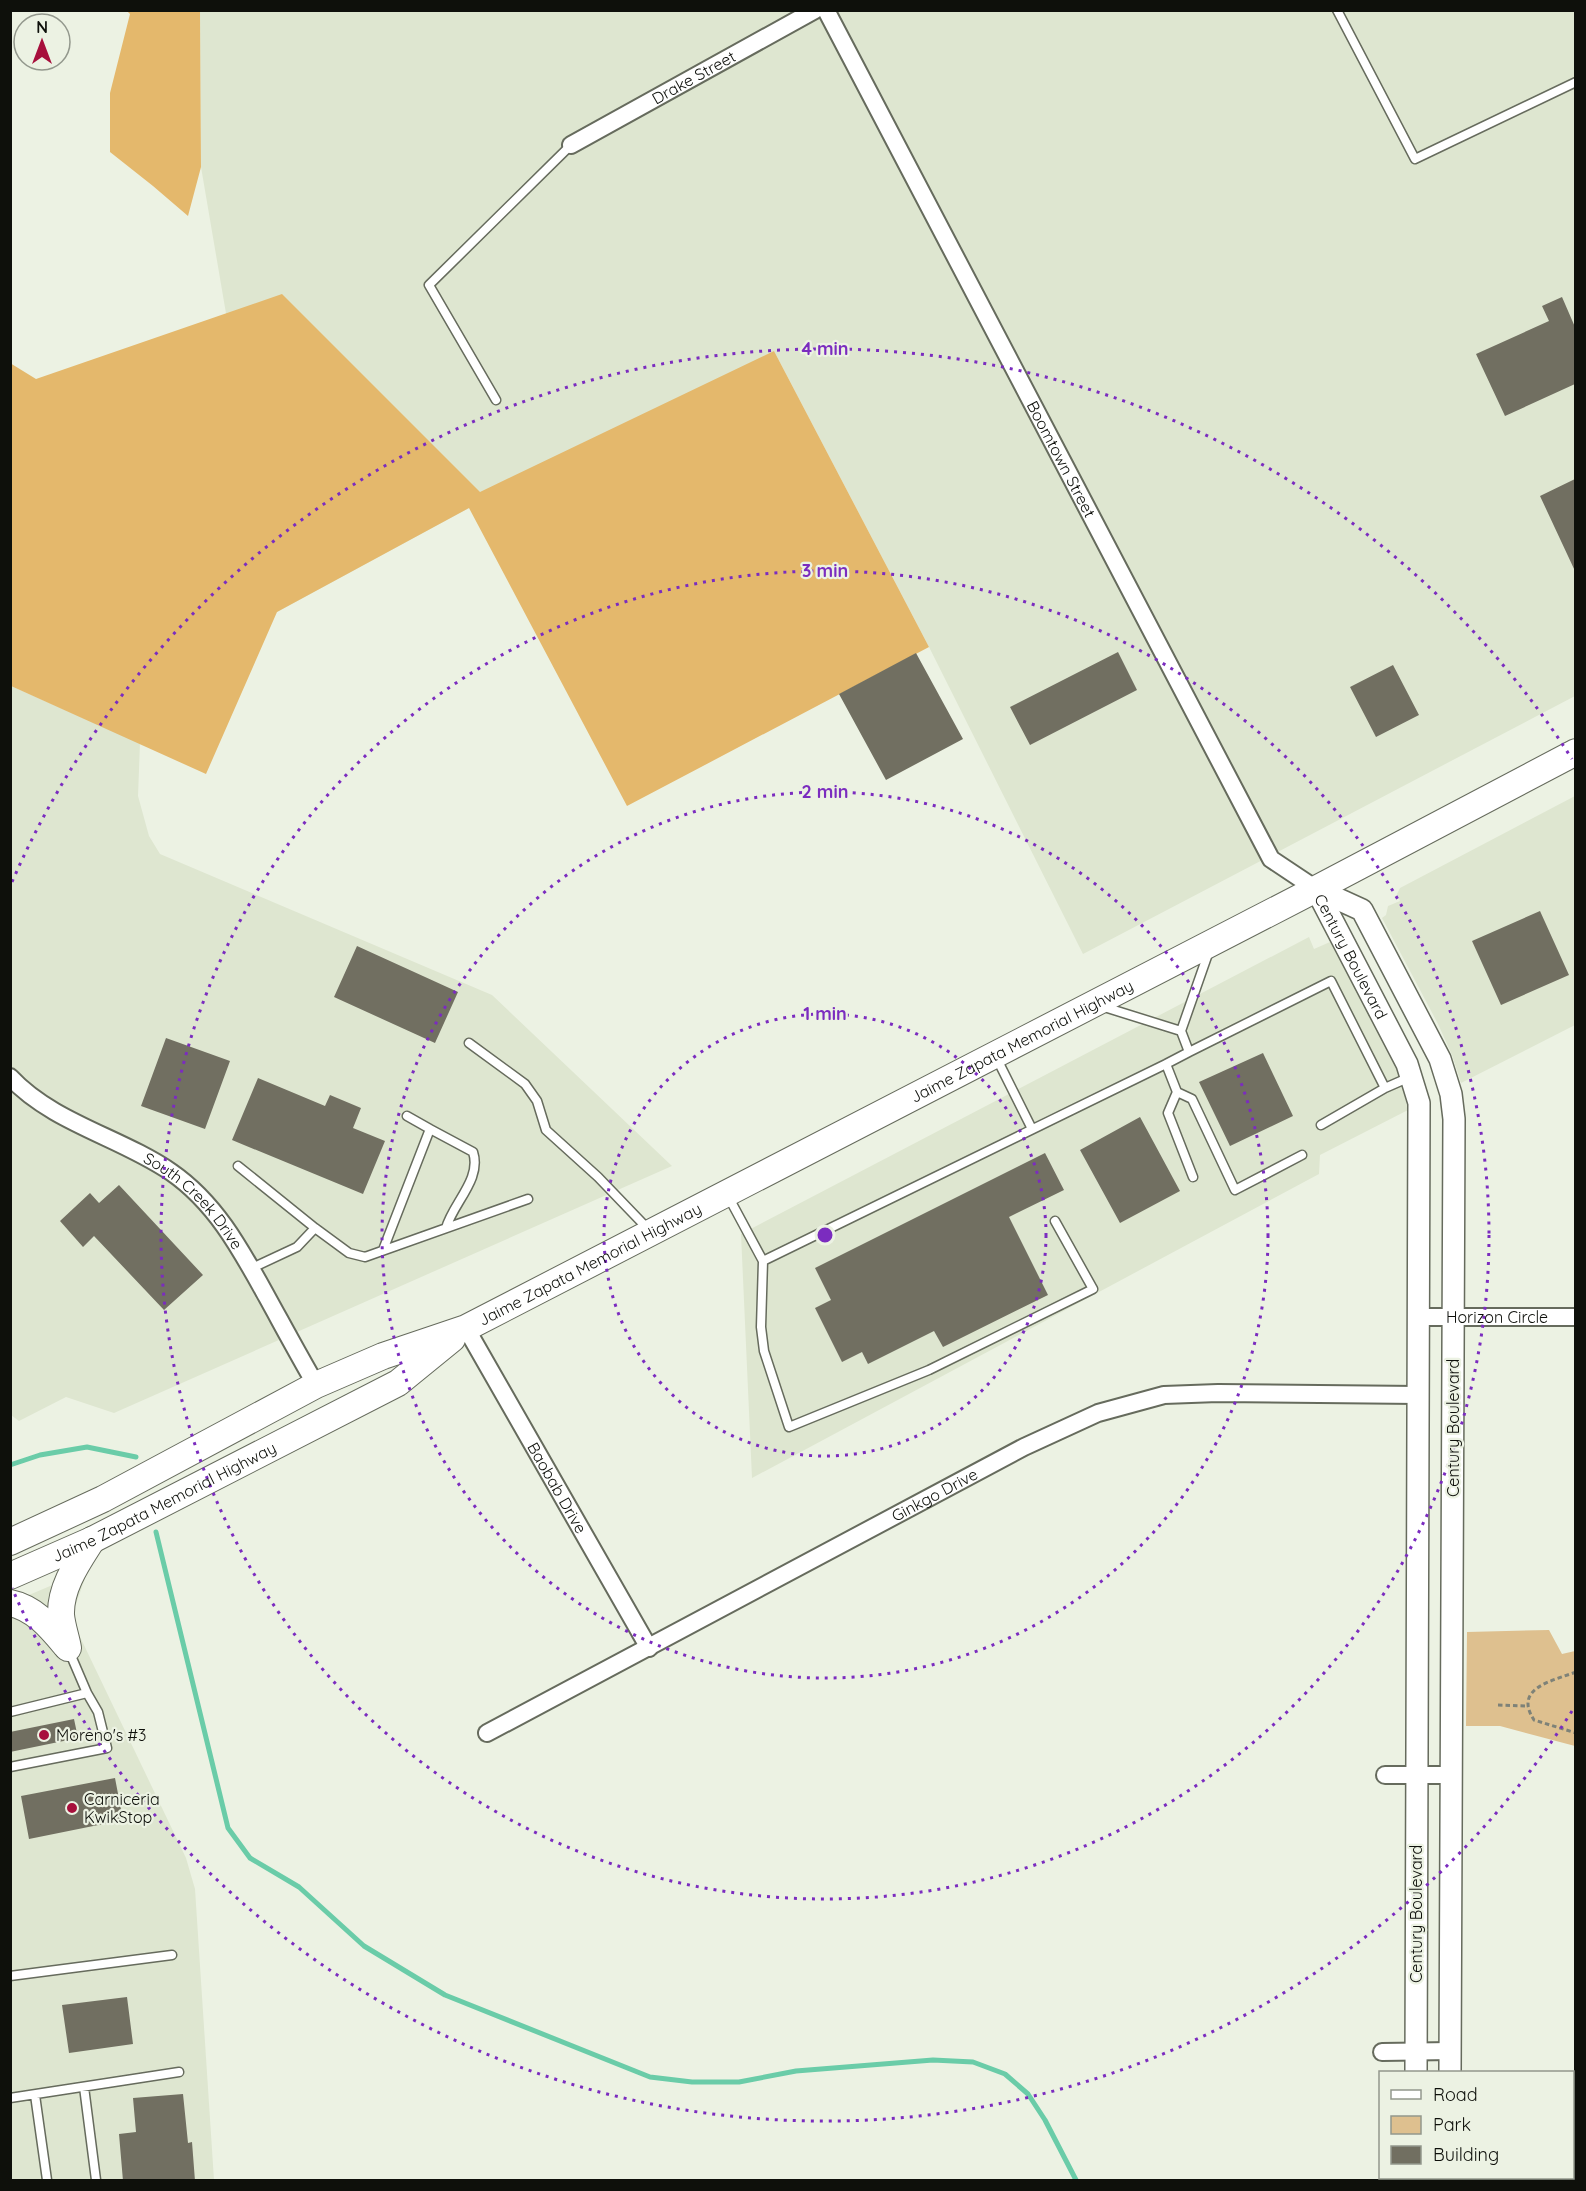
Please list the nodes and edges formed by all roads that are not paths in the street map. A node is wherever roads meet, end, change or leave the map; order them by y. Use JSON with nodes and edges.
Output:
{"nodes":[{"id":1,"x":815,"y":10,"type":"edge"},
{"id":2,"x":826,"y":10,"type":"edge"},
{"id":3,"x":1337,"y":10,"type":"edge"},
{"id":4,"x":1575,"y":82,"type":"edge"},
{"id":5,"x":571,"y":145,"type":"joint"},
{"id":6,"x":496,"y":400,"type":"dead end"},
{"id":7,"x":1575,"y":752,"type":"edge"},
{"id":8,"x":1316,"y":889,"type":"junction"},
{"id":9,"x":1212,"y":942,"type":"junction"},
{"id":10,"x":1093,"y":1004,"type":"junction"},
{"id":11,"x":1181,"y":1031,"type":"junction"},
{"id":12,"x":469,"y":1043,"type":"dead end"},
{"id":13,"x":1188,"y":1052,"type":"junction"},
{"id":14,"x":995,"y":1055,"type":"junction"},
{"id":15,"x":1166,"y":1064,"type":"junction"},
{"id":16,"x":1411,"y":1076,"type":"junction"},
{"id":17,"x":10,"y":1077,"type":"edge"},
{"id":18,"x":1385,"y":1088,"type":"junction"},
{"id":19,"x":1177,"y":1092,"type":"junction"},
{"id":20,"x":407,"y":1116,"type":"dead end"},
{"id":21,"x":1321,"y":1125,"type":"dead end"},
{"id":22,"x":430,"y":1129,"type":"junction"},
{"id":23,"x":1032,"y":1130,"type":"junction"},
{"id":24,"x":1302,"y":1155,"type":"dead end"},
{"id":25,"x":238,"y":1166,"type":"dead end"},
{"id":26,"x":1193,"y":1177,"type":"dead end"},
{"id":27,"x":726,"y":1193,"type":"junction"},
{"id":28,"x":528,"y":1199,"type":"dead end"},
{"id":29,"x":1054,"y":1221,"type":"dead end"},
{"id":30,"x":315,"y":1228,"type":"junction"},
{"id":31,"x":446,"y":1228,"type":"junction"},
{"id":32,"x":651,"y":1232,"type":"junction"},
{"id":33,"x":383,"y":1250,"type":"junction"},
{"id":34,"x":763,"y":1261,"type":"junction"},
{"id":35,"x":252,"y":1268,"type":"junction"},
{"id":36,"x":1419,"y":1317,"type":"junction"},
{"id":37,"x":1453,"y":1317,"type":"junction"},
{"id":38,"x":1575,"y":1317,"type":"edge"},
{"id":39,"x":466,"y":1328,"type":"junction"},
{"id":40,"x":316,"y":1385,"type":"junction"},
{"id":41,"x":1418,"y":1395,"type":"junction"},
{"id":42,"x":191,"y":1490,"type":"junction"},
{"id":43,"x":92,"y":1539,"type":"junction"},
{"id":44,"x":10,"y":1542,"type":"edge"},
{"id":45,"x":10,"y":1576,"type":"edge"},
{"id":46,"x":10,"y":1603,"type":"edge"},
{"id":47,"x":68,"y":1648,"type":"junction"},
{"id":48,"x":649,"y":1648,"type":"junction"},
{"id":49,"x":87,"y":1694,"type":"junction"},
{"id":50,"x":10,"y":1712,"type":"edge"},
{"id":51,"x":487,"y":1733,"type":"dead end"},
{"id":52,"x":10,"y":1767,"type":"edge"},
{"id":53,"x":1385,"y":1775,"type":"dead end"},
{"id":54,"x":1417,"y":1775,"type":"junction"},
{"id":55,"x":1452,"y":1775,"type":"junction"},
{"id":56,"x":172,"y":1955,"type":"dead end"},
{"id":57,"x":10,"y":1976,"type":"edge"},
{"id":58,"x":1450,"y":2051,"type":"junction"},
{"id":59,"x":1382,"y":2052,"type":"dead end"},
{"id":60,"x":1416,"y":2062,"type":"edge"},
{"id":61,"x":1450,"y":2071,"type":"edge"},
{"id":62,"x":179,"y":2072,"type":"dead end"},
{"id":63,"x":84,"y":2087,"type":"junction"},
{"id":64,"x":35,"y":2095,"type":"junction"},
{"id":65,"x":10,"y":2098,"type":"edge"},
{"id":66,"x":47,"y":2181,"type":"edge"},
{"id":67,"x":96,"y":2181,"type":"edge"}],
"edges":[{"from":1,"to":5,"type":"street","name":"Drake Street"},
{"from":2,"to":8,"type":"street","name":"Boomtown Street"},
{"from":3,"to":4,"type":"lane"},
{"from":5,"to":6,"type":"lane"},
{"from":7,"to":8,"type":"main road","name":"Jaime Zapata Memorial Highway"},
{"from":8,"to":9,"type":"main road","name":"Jaime Zapata Memorial Highway"},
{"from":8,"to":16,"type":"street","name":"Century Boulevard"},
{"from":8,"to":37,"type":"street","name":"Century Boulevard"},
{"from":9,"to":10,"type":"main road","name":"Jaime Zapata Memorial Highway"},
{"from":9,"to":11,"type":"lane"},
{"from":10,"to":11,"type":"lane"},
{"from":10,"to":14,"type":"main road","name":"Jaime Zapata Memorial Highway"},
{"from":11,"to":13,"type":"lane"},
{"from":12,"to":32,"type":"lane"},
{"from":13,"to":15,"type":"lane"},
{"from":13,"to":18,"type":"lane"},
{"from":14,"to":23,"type":"lane"},
{"from":14,"to":27,"type":"main road","name":"Jaime Zapata Memorial Highway"},
{"from":15,"to":19,"type":"lane"},
{"from":15,"to":23,"type":"lane"},
{"from":16,"to":18,"type":"lane"},
{"from":16,"to":36,"type":"street","name":"Century Boulevard"},
{"from":17,"to":35,"type":"street","name":"South Creek Drive"},
{"from":18,"to":21,"type":"lane"},
{"from":19,"to":24,"type":"lane"},
{"from":19,"to":26,"type":"lane"},
{"from":20,"to":22,"type":"lane"},
{"from":22,"to":31,"type":"lane"},
{"from":22,"to":33,"type":"lane"},
{"from":23,"to":34,"type":"lane"},
{"from":25,"to":30,"type":"lane"},
{"from":27,"to":32,"type":"main road","name":"Jaime Zapata Memorial Highway"},
{"from":27,"to":34,"type":"lane"},
{"from":28,"to":31,"type":"lane"},
{"from":29,"to":34,"type":"lane"},
{"from":30,"to":33,"type":"lane"},
{"from":30,"to":35,"type":"lane"},
{"from":31,"to":33,"type":"lane"},
{"from":32,"to":39,"type":"main road","name":"Jaime Zapata Memorial Highway"},
{"from":35,"to":40,"type":"street","name":"South Creek Drive"},
{"from":36,"to":37,"type":"street","name":"Horizon Circle"},
{"from":36,"to":41,"type":"street","name":"Century Boulevard"},
{"from":37,"to":38,"type":"street","name":"Horizon Circle"},
{"from":37,"to":55,"type":"street","name":"Century Boulevard"},
{"from":39,"to":40,"type":"main road","name":"Jaime Zapata Memorial Highway"},
{"from":39,"to":42,"type":"main road","name":"Jaime Zapata Memorial Highway"},
{"from":39,"to":48,"type":"street","name":"Baobab Drive"},
{"from":40,"to":42,"type":"main road"},
{"from":40,"to":44,"type":"main road","name":"Jaime Zapata Memorial Highway"},
{"from":41,"to":48,"type":"street","name":"Ginkgo Drive"},
{"from":41,"to":54,"type":"street","name":"Century Boulevard"},
{"from":42,"to":43,"type":"main road","name":"Jaime Zapata Memorial Highway"},
{"from":43,"to":45,"type":"main road","name":"Jaime Zapata Memorial Highway"},
{"from":43,"to":47,"type":"main road"},
{"from":46,"to":47,"type":"main road"},
{"from":47,"to":49,"type":"lane"},
{"from":48,"to":51,"type":"street","name":"Ginkgo Drive"},
{"from":49,"to":50,"type":"lane"},
{"from":49,"to":52,"type":"lane"},
{"from":53,"to":54,"type":"street"},
{"from":54,"to":55,"type":"street"},
{"from":54,"to":60,"type":"street","name":"Century Boulevard"},
{"from":55,"to":58,"type":"street","name":"Century Boulevard"},
{"from":56,"to":57,"type":"lane"},
{"from":58,"to":60,"type":"street"},
{"from":58,"to":61,"type":"street","name":"Century Boulevard"},
{"from":59,"to":60,"type":"street"},
{"from":62,"to":63,"type":"lane"},
{"from":63,"to":64,"type":"lane"},
{"from":63,"to":67,"type":"lane"},
{"from":64,"to":65,"type":"lane"},
{"from":64,"to":66,"type":"lane"}]}
